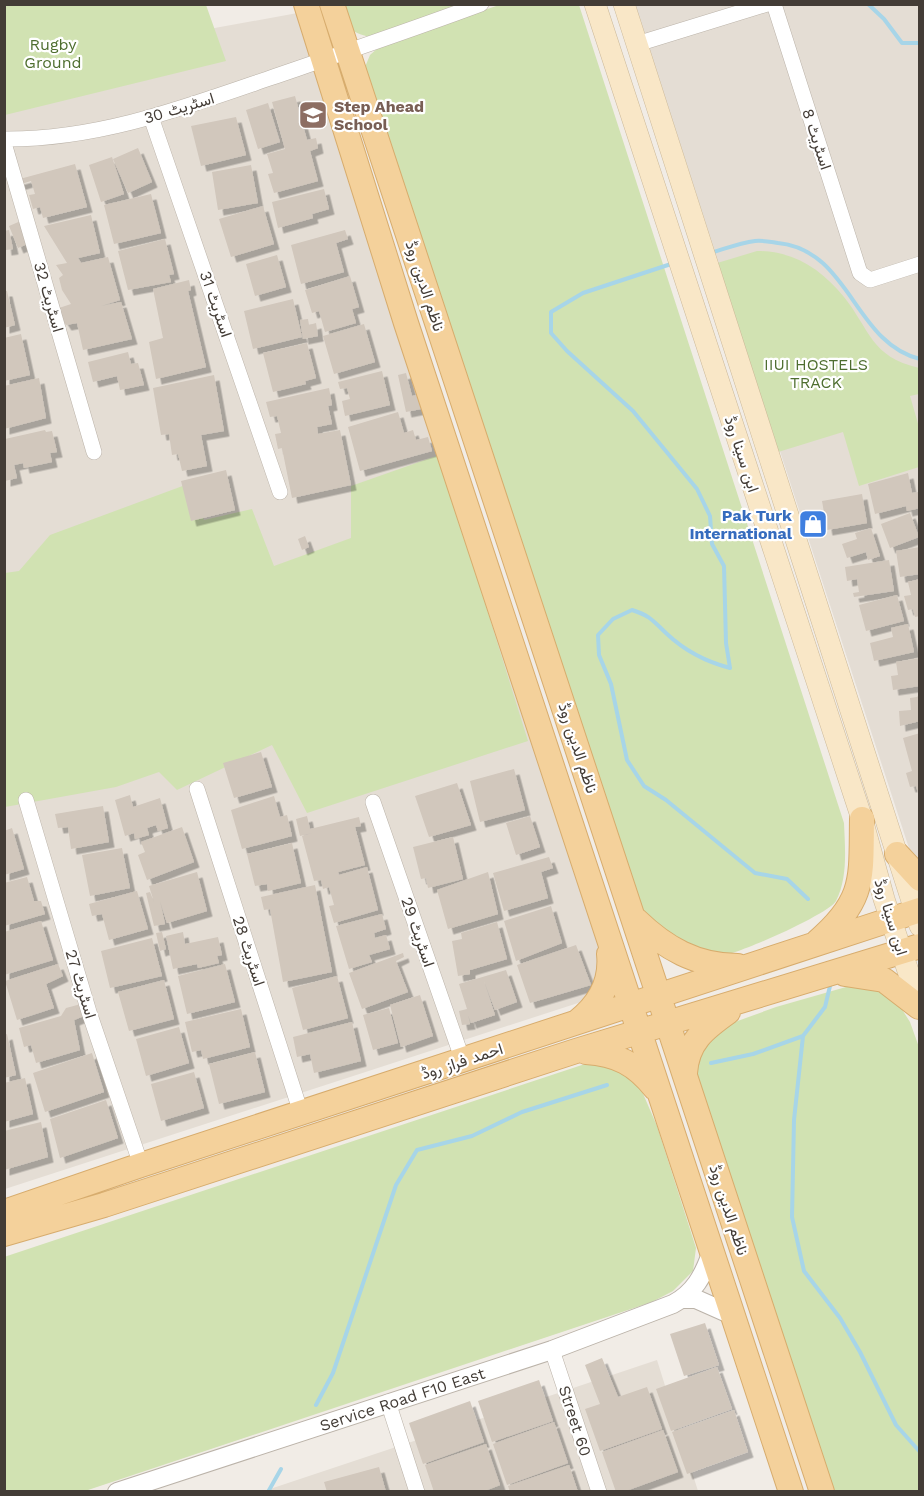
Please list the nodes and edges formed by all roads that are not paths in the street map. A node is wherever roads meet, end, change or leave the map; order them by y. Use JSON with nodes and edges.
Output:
{"nodes":[{"id":1,"x":332,"y":4,"type":"edge"},
{"id":2,"x":481,"y":4,"type":"edge"},
{"id":3,"x":595,"y":4,"type":"edge"},
{"id":4,"x":624,"y":4,"type":"edge"},
{"id":5,"x":767,"y":4,"type":"edge"},
{"id":6,"x":774,"y":4,"type":"edge"},
{"id":7,"x":306,"y":6,"type":"edge"},
{"id":8,"x":637,"y":44,"type":"junction"},
{"id":9,"x":348,"y":53,"type":"junction"},
{"id":10,"x":322,"y":62,"type":"junction"},
{"id":11,"x":151,"y":117,"type":"junction"},
{"id":12,"x":4,"y":141,"type":"edge"},
{"id":13,"x":920,"y":264,"type":"edge"},
{"id":14,"x":94,"y":452,"type":"dead end"},
{"id":15,"x":767,"y":452,"type":"junction"},
{"id":16,"x":744,"y":459,"type":"junction"},
{"id":17,"x":280,"y":492,"type":"dead end"},
{"id":18,"x":197,"y":789,"type":"dead end"},
{"id":19,"x":26,"y":800,"type":"dead end"},
{"id":20,"x":373,"y":802,"type":"dead end"},
{"id":21,"x":862,"y":819,"type":"junction"},
{"id":22,"x":897,"y":854,"type":"junction"},
{"id":23,"x":920,"y":879,"type":"edge"},
{"id":24,"x":918,"y":916,"type":"edge"},
{"id":25,"x":634,"y":918,"type":"junction"},
{"id":26,"x":891,"y":920,"type":"junction"},
{"id":27,"x":606,"y":930,"type":"junction"},
{"id":28,"x":811,"y":947,"type":"junction"},
{"id":29,"x":910,"y":949,"type":"edge"},
{"id":30,"x":747,"y":966,"type":"junction"},
{"id":31,"x":832,"y":974,"type":"junction"},
{"id":32,"x":660,"y":996,"type":"junction"},
{"id":33,"x":742,"y":1002,"type":"junction"},
{"id":34,"x":631,"y":1006,"type":"junction"},
{"id":35,"x":919,"y":1007,"type":"edge"},
{"id":36,"x":669,"y":1024,"type":"junction"},
{"id":37,"x":573,"y":1025,"type":"junction"},
{"id":38,"x":639,"y":1033,"type":"junction"},
{"id":39,"x":576,"y":1051,"type":"junction"},
{"id":40,"x":463,"y":1061,"type":"junction"},
{"id":41,"x":685,"y":1076,"type":"junction"},
{"id":42,"x":660,"y":1095,"type":"junction"},
{"id":43,"x":301,"y":1113,"type":"junction"},
{"id":44,"x":141,"y":1165,"type":"junction"},
{"id":45,"x":4,"y":1212,"type":"edge"},
{"id":46,"x":4,"y":1234,"type":"edge"},
{"id":47,"x":711,"y":1254,"type":"junction"},
{"id":48,"x":684,"y":1299,"type":"junction"},
{"id":49,"x":732,"y":1315,"type":"junction"},
{"id":50,"x":552,"y":1350,"type":"junction"},
{"id":51,"x":388,"y":1402,"type":"junction"},
{"id":52,"x":796,"y":1414,"type":"junction"},
{"id":53,"x":769,"y":1425,"type":"junction"},
{"id":54,"x":117,"y":1491,"type":"edge"},
{"id":55,"x":417,"y":1491,"type":"edge"},
{"id":56,"x":599,"y":1491,"type":"edge"},
{"id":57,"x":791,"y":1491,"type":"edge"},
{"id":58,"x":822,"y":1491,"type":"edge"}],
"edges":[{"from":1,"to":9,"type":"main road","name":"ناظم الدین روڈ"},
{"from":2,"to":9,"type":"street","name":"اسٹریٹ 30"},
{"from":3,"to":16,"type":"main road","name":"ابن سینا روڈ"},
{"from":4,"to":8,"type":"main road","name":"ابن سینا روڈ"},
{"from":5,"to":8,"type":"street"},
{"from":6,"to":13,"type":"street","name":"اسٹریٹ 8"},
{"from":7,"to":10,"type":"main road","name":"ناظم الدین روڈ"},
{"from":8,"to":15,"type":"main road","name":"ابن سینا روڈ"},
{"from":9,"to":10,"type":"street","name":"اسٹریٹ 30"},
{"from":9,"to":25,"type":"main road","name":"ناظم الدین روڈ"},
{"from":10,"to":11,"type":"street","name":"اسٹریٹ 30"},
{"from":10,"to":27,"type":"main road","name":"ناظم الدین روڈ"},
{"from":11,"to":12,"type":"street","name":"اسٹریٹ 30"},
{"from":11,"to":17,"type":"street","name":"اسٹریٹ 31"},
{"from":12,"to":14,"type":"street","name":"اسٹریٹ 32"},
{"from":15,"to":16,"type":"main road"},
{"from":15,"to":22,"type":"main road","name":"ابن سینا روڈ"},
{"from":16,"to":21,"type":"main road","name":"ابن سینا روڈ"},
{"from":18,"to":43,"type":"street","name":"اسٹریٹ 28"},
{"from":19,"to":44,"type":"street","name":"اسٹریٹ 27"},
{"from":20,"to":40,"type":"street","name":"اسٹریٹ 29"},
{"from":21,"to":26,"type":"main road","name":"ابن سینا روڈ"},
{"from":21,"to":28,"type":"main road"},
{"from":22,"to":23,"type":"main road"},
{"from":22,"to":24,"type":"main road","name":"ابن سینا روڈ"},
{"from":24,"to":26,"type":"main road","name":"احمد فراز روڈ"},
{"from":25,"to":30,"type":"main road"},
{"from":25,"to":32,"type":"main road","name":"ناظم الدین روڈ"},
{"from":26,"to":28,"type":"main road","name":"احمد فراز روڈ"},
{"from":26,"to":29,"type":"main road","name":"ابن سینا روڈ"},
{"from":27,"to":34,"type":"main road","name":"ناظم الدین روڈ"},
{"from":27,"to":37,"type":"main road"},
{"from":28,"to":30,"type":"main road","name":"احمد فراز روڈ"},
{"from":29,"to":31,"type":"main road","name":"احمد فراز روڈ"},
{"from":29,"to":35,"type":"main road","name":"ابن سینا روڈ"},
{"from":30,"to":32,"type":"main road","name":"احمد فراز روڈ"},
{"from":31,"to":33,"type":"main road","name":"احمد فراز روڈ"},
{"from":31,"to":35,"type":"main road"},
{"from":32,"to":34,"type":"main road","name":"احمد فراز روڈ"},
{"from":32,"to":36,"type":"main road","name":"ناظم الدین روڈ"},
{"from":33,"to":36,"type":"main road","name":"احمد فراز روڈ"},
{"from":33,"to":41,"type":"main road"},
{"from":34,"to":37,"type":"main road","name":"احمد فراز روڈ"},
{"from":34,"to":38,"type":"main road","name":"ناظم الدین روڈ"},
{"from":36,"to":38,"type":"main road","name":"احمد فراز روڈ"},
{"from":36,"to":41,"type":"main road","name":"ناظم الدین روڈ"},
{"from":37,"to":40,"type":"main road","name":"احمد فراز روڈ"},
{"from":38,"to":39,"type":"main road","name":"احمد فراز روڈ"},
{"from":38,"to":42,"type":"main road","name":"ناظم الدین روڈ"},
{"from":39,"to":42,"type":"main road"},
{"from":39,"to":46,"type":"main road","name":"احمد فراز روڈ"},
{"from":40,"to":43,"type":"main road","name":"احمد فراز روڈ"},
{"from":41,"to":52,"type":"main road","name":"ناظم الدین روڈ"},
{"from":42,"to":47,"type":"main road","name":"ناظم الدین روڈ"},
{"from":43,"to":44,"type":"main road","name":"احمد فراز روڈ"},
{"from":44,"to":45,"type":"main road","name":"احمد فراز روڈ"},
{"from":47,"to":48,"type":"street"},
{"from":47,"to":49,"type":"main road","name":"ناظم الدین روڈ"},
{"from":48,"to":49,"type":"street"},
{"from":48,"to":50,"type":"street","name":"Service Road F10 East"},
{"from":49,"to":53,"type":"main road","name":"ناظم الدین روڈ"},
{"from":50,"to":51,"type":"street","name":"Service Road F10 East"},
{"from":50,"to":56,"type":"street","name":"Street 60"},
{"from":51,"to":54,"type":"street","name":"Service Road F10 East"},
{"from":51,"to":55,"type":"street"},
{"from":52,"to":53,"type":"main road"},
{"from":52,"to":58,"type":"main road","name":"ناظم الدین روڈ"},
{"from":53,"to":57,"type":"main road","name":"ناظم الدین روڈ"}]}
